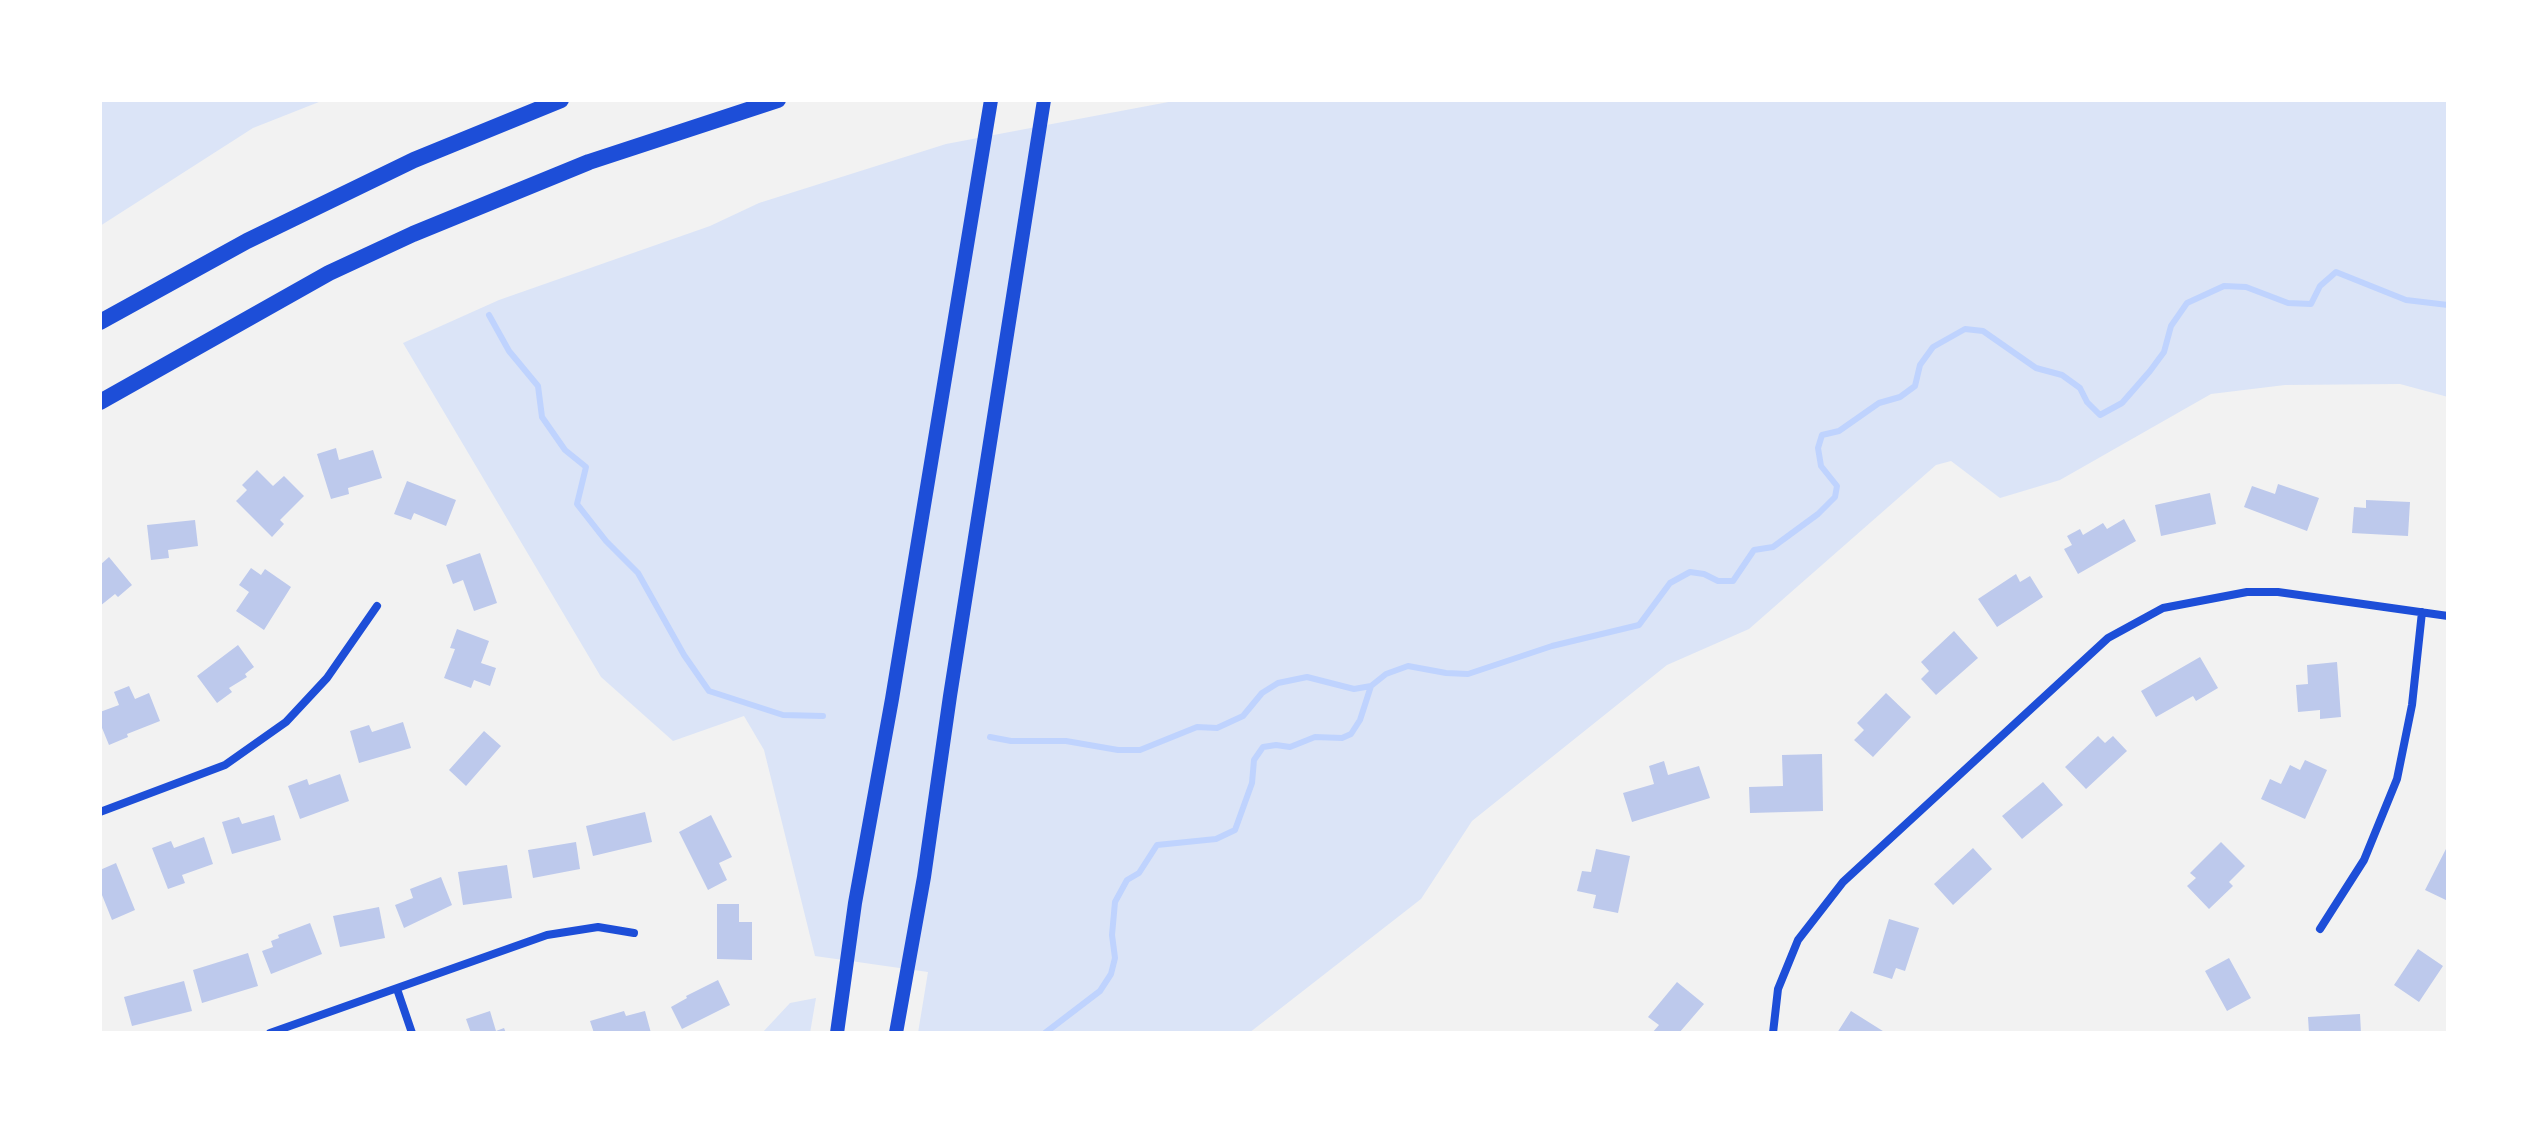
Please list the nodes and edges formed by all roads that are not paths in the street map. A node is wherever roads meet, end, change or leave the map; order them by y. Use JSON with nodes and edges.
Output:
{"nodes":[{"id":1,"x":561,"y":100,"type":"edge"},
{"id":2,"x":778,"y":100,"type":"edge"},
{"id":3,"x":991,"y":100,"type":"edge"},
{"id":4,"x":1044,"y":100,"type":"edge"},
{"id":5,"x":100,"y":322,"type":"edge"},
{"id":6,"x":100,"y":402,"type":"edge"},
{"id":7,"x":377,"y":606,"type":"dead end"},
{"id":8,"x":2422,"y":612,"type":"junction"},
{"id":9,"x":2448,"y":616,"type":"edge"},
{"id":10,"x":100,"y":812,"type":"edge"},
{"id":11,"x":2320,"y":929,"type":"dead end"},
{"id":12,"x":634,"y":933,"type":"dead end"},
{"id":13,"x":397,"y":989,"type":"junction"},
{"id":14,"x":270,"y":1033,"type":"edge"},
{"id":15,"x":412,"y":1033,"type":"edge"},
{"id":16,"x":837,"y":1033,"type":"edge"},
{"id":17,"x":896,"y":1033,"type":"edge"},
{"id":18,"x":1773,"y":1033,"type":"edge"}],
"edges":[{"from":1,"to":5,"type":"highway"},
{"from":2,"to":6,"type":"highway"},
{"from":3,"to":16,"type":"main road"},
{"from":4,"to":17,"type":"main road"},
{"from":7,"to":10,"type":"street"},
{"from":8,"to":9,"type":"street"},
{"from":8,"to":11,"type":"street"},
{"from":8,"to":18,"type":"street"},
{"from":12,"to":13,"type":"street"},
{"from":13,"to":14,"type":"street"},
{"from":13,"to":15,"type":"street"}]}
